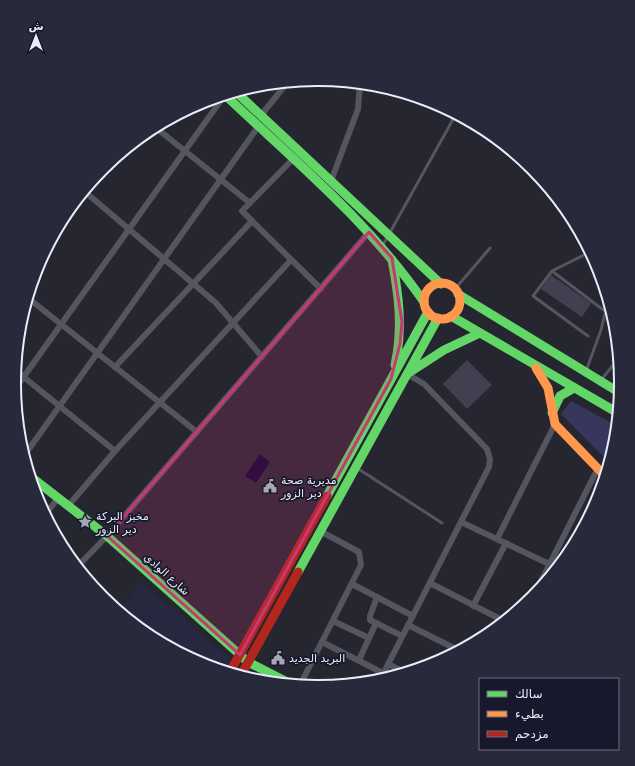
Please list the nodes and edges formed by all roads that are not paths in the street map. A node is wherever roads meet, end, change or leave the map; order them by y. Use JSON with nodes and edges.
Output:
{"nodes":[{"id":1,"x":282,"y":89,"type":"edge"},
{"id":2,"x":360,"y":90,"type":"edge"},
{"id":3,"x":242,"y":97,"type":"edge"},
{"id":4,"x":229,"y":100,"type":"edge"},
{"id":5,"x":220,"y":103,"type":"edge"},
{"id":6,"x":262,"y":114,"type":"junction"},
{"id":7,"x":453,"y":119,"type":"edge"},
{"id":8,"x":258,"y":127,"type":"junction"},
{"id":9,"x":161,"y":131,"type":"edge"},
{"id":10,"x":185,"y":150,"type":"junction"},
{"id":11,"x":294,"y":158,"type":"junction"},
{"id":12,"x":220,"y":179,"type":"junction"},
{"id":13,"x":331,"y":181,"type":"junction"},
{"id":14,"x":89,"y":195,"type":"edge"},
{"id":15,"x":250,"y":203,"type":"junction"},
{"id":16,"x":252,"y":221,"type":"junction"},
{"id":17,"x":129,"y":228,"type":"junction"},
{"id":18,"x":369,"y":232,"type":"junction"},
{"id":19,"x":388,"y":235,"type":"junction"},
{"id":20,"x":382,"y":247,"type":"junction"},
{"id":21,"x":490,"y":248,"type":"dead end"},
{"id":22,"x":584,"y":255,"type":"edge"},
{"id":23,"x":392,"y":258,"type":"junction"},
{"id":24,"x":164,"y":259,"type":"junction"},
{"id":25,"x":291,"y":260,"type":"junction"},
{"id":26,"x":552,"y":271,"type":"junction"},
{"id":27,"x":193,"y":283,"type":"junction"},
{"id":28,"x":441,"y":284,"type":"junction"},
{"id":29,"x":321,"y":289,"type":"junction"},
{"id":30,"x":457,"y":291,"type":"junction"},
{"id":31,"x":32,"y":302,"type":"edge"},
{"id":32,"x":424,"y":302,"type":"junction"},
{"id":33,"x":605,"y":311,"type":"edge"},
{"id":34,"x":428,"y":312,"type":"junction"},
{"id":35,"x":606,"y":313,"type":"edge"},
{"id":36,"x":451,"y":316,"type":"junction"},
{"id":37,"x":438,"y":318,"type":"junction"},
{"id":38,"x":233,"y":322,"type":"junction"},
{"id":39,"x":61,"y":324,"type":"junction"},
{"id":40,"x":480,"y":333,"type":"junction"},
{"id":41,"x":588,"y":336,"type":"dead end"},
{"id":42,"x":97,"y":353,"type":"junction"},
{"id":43,"x":262,"y":357,"type":"junction"},
{"id":44,"x":533,"y":365,"type":"junction"},
{"id":45,"x":613,"y":365,"type":"edge"},
{"id":46,"x":115,"y":367,"type":"junction"},
{"id":47,"x":585,"y":373,"type":"junction"},
{"id":48,"x":407,"y":374,"type":"junction"},
{"id":49,"x":23,"y":376,"type":"junction"},
{"id":50,"x":21,"y":379,"type":"edge"},
{"id":51,"x":391,"y":379,"type":"junction"},
{"id":52,"x":600,"y":382,"type":"junction"},
{"id":53,"x":574,"y":388,"type":"junction"},
{"id":54,"x":614,"y":390,"type":"edge"},
{"id":55,"x":160,"y":402,"type":"junction"},
{"id":56,"x":59,"y":406,"type":"junction"},
{"id":57,"x":612,"y":410,"type":"edge"},
{"id":58,"x":552,"y":413,"type":"junction"},
{"id":59,"x":555,"y":424,"type":"junction"},
{"id":60,"x":197,"y":432,"type":"junction"},
{"id":61,"x":29,"y":449,"type":"edge"},
{"id":62,"x":115,"y":451,"type":"junction"},
{"id":63,"x":356,"y":467,"type":"junction"},
{"id":64,"x":598,"y":468,"type":"junction"},
{"id":65,"x":600,"y":471,"type":"edge"},
{"id":66,"x":39,"y":483,"type":"edge"},
{"id":67,"x":58,"y":498,"type":"junction"},
{"id":68,"x":68,"y":506,"type":"junction"},
{"id":69,"x":50,"y":509,"type":"edge"},
{"id":70,"x":461,"y":522,"type":"junction"},
{"id":71,"x":442,"y":523,"type":"dead end"},
{"id":72,"x":320,"y":531,"type":"junction"},
{"id":73,"x":107,"y":536,"type":"junction"},
{"id":74,"x":497,"y":539,"type":"junction"},
{"id":75,"x":506,"y":543,"type":"junction"},
{"id":76,"x":82,"y":562,"type":"edge"},
{"id":77,"x":550,"y":564,"type":"junction"},
{"id":78,"x":547,"y":570,"type":"edge"},
{"id":79,"x":430,"y":583,"type":"junction"},
{"id":80,"x":352,"y":584,"type":"junction"},
{"id":81,"x":378,"y":597,"type":"junction"},
{"id":82,"x":473,"y":606,"type":"junction"},
{"id":83,"x":413,"y":616,"type":"junction"},
{"id":84,"x":498,"y":618,"type":"edge"},
{"id":85,"x":333,"y":620,"type":"junction"},
{"id":86,"x":376,"y":623,"type":"junction"},
{"id":87,"x":408,"y":625,"type":"junction"},
{"id":88,"x":402,"y":636,"type":"junction"},
{"id":89,"x":369,"y":638,"type":"junction"},
{"id":90,"x":322,"y":642,"type":"junction"},
{"id":91,"x":452,"y":647,"type":"edge"},
{"id":92,"x":240,"y":655,"type":"junction"},
{"id":93,"x":358,"y":660,"type":"junction"},
{"id":94,"x":248,"y":662,"type":"junction"},
{"id":95,"x":388,"y":664,"type":"junction"},
{"id":96,"x":233,"y":667,"type":"edge"},
{"id":97,"x":397,"y":668,"type":"edge"},
{"id":98,"x":244,"y":670,"type":"edge"},
{"id":99,"x":382,"y":672,"type":"edge"},
{"id":100,"x":384,"y":672,"type":"edge"},
{"id":101,"x":278,"y":677,"type":"edge"},
{"id":102,"x":303,"y":679,"type":"edge"}],
"edges":[{"from":1,"to":6,"type":"street"},
{"from":2,"to":13,"type":"street"},
{"from":3,"to":6,"type":"main road"},
{"from":4,"to":8,"type":"main road"},
{"from":5,"to":10,"type":"street"},
{"from":6,"to":13,"type":"main road"},
{"from":7,"to":19,"type":"lane"},
{"from":8,"to":11,"type":"main road"},
{"from":8,"to":12,"type":"street"},
{"from":9,"to":10,"type":"street"},
{"from":10,"to":12,"type":"street"},
{"from":10,"to":17,"type":"street"},
{"from":11,"to":15,"type":"street"},
{"from":11,"to":18,"type":"main road"},
{"from":12,"to":15,"type":"street"},
{"from":12,"to":24,"type":"street"},
{"from":13,"to":19,"type":"main road"},
{"from":14,"to":17,"type":"street"},
{"from":15,"to":16,"type":"street"},
{"from":16,"to":25,"type":"street"},
{"from":16,"to":27,"type":"street"},
{"from":17,"to":24,"type":"street"},
{"from":17,"to":39,"type":"street"},
{"from":18,"to":20,"type":"main road"},
{"from":18,"to":29,"type":"street"},
{"from":19,"to":20,"type":"lane"},
{"from":19,"to":28,"type":"main road"},
{"from":20,"to":23,"type":"main road"},
{"from":21,"to":30,"type":"lane"},
{"from":22,"to":26,"type":"lane"},
{"from":23,"to":32,"type":"main road"},
{"from":23,"to":51,"type":"main road"},
{"from":24,"to":27,"type":"street"},
{"from":24,"to":42,"type":"street"},
{"from":25,"to":29,"type":"street"},
{"from":25,"to":38,"type":"street"},
{"from":26,"to":33,"type":"lane"},
{"from":26,"to":41,"type":"lane"},
{"from":27,"to":38,"type":"street"},
{"from":27,"to":46,"type":"street"},
{"from":28,"to":30,"type":"main road"},
{"from":28,"to":32,"type":"main road"},
{"from":29,"to":43,"type":"street"},
{"from":30,"to":36,"type":"main road"},
{"from":30,"to":47,"type":"main road"},
{"from":31,"to":39,"type":"street"},
{"from":32,"to":34,"type":"main road"},
{"from":34,"to":37,"type":"main road"},
{"from":34,"to":51,"type":"main road"},
{"from":35,"to":47,"type":"lane"},
{"from":36,"to":37,"type":"main road"},
{"from":36,"to":40,"type":"main road"},
{"from":37,"to":48,"type":"main road"},
{"from":38,"to":43,"type":"street"},
{"from":38,"to":55,"type":"street"},
{"from":39,"to":42,"type":"street"},
{"from":39,"to":49,"type":"street"},
{"from":40,"to":44,"type":"main road"},
{"from":40,"to":48,"type":"main road"},
{"from":42,"to":46,"type":"street"},
{"from":42,"to":56,"type":"street"},
{"from":43,"to":60,"type":"street"},
{"from":44,"to":53,"type":"main road"},
{"from":44,"to":58,"type":"main road"},
{"from":45,"to":52,"type":"lane"},
{"from":46,"to":55,"type":"street"},
{"from":47,"to":52,"type":"main road"},
{"from":48,"to":63,"type":"main road"},
{"from":48,"to":70,"type":"street"},
{"from":49,"to":50,"type":"street"},
{"from":49,"to":56,"type":"street"},
{"from":51,"to":92,"type":"main road"},
{"from":52,"to":54,"type":"main road"},
{"from":53,"to":57,"type":"main road"},
{"from":53,"to":58,"type":"main road"},
{"from":55,"to":60,"type":"street"},
{"from":55,"to":62,"type":"street"},
{"from":56,"to":61,"type":"street"},
{"from":56,"to":62,"type":"street"},
{"from":58,"to":59,"type":"main road"},
{"from":59,"to":64,"type":"main road"},
{"from":59,"to":74,"type":"street"},
{"from":60,"to":73,"type":"street"},
{"from":62,"to":68,"type":"street"},
{"from":63,"to":71,"type":"lane"},
{"from":63,"to":72,"type":"main road"},
{"from":64,"to":65,"type":"main road"},
{"from":64,"to":77,"type":"street"},
{"from":66,"to":67,"type":"main road","name":"شارع الوادي"},
{"from":67,"to":68,"type":"main road","name":"شارع الوادي"},
{"from":67,"to":69,"type":"street"},
{"from":68,"to":73,"type":"main road","name":"شارع الوادي"},
{"from":70,"to":74,"type":"street"},
{"from":70,"to":79,"type":"street"},
{"from":72,"to":80,"type":"street"},
{"from":72,"to":94,"type":"main road"},
{"from":73,"to":76,"type":"street"},
{"from":73,"to":92,"type":"main road","name":"شارع الوادي"},
{"from":74,"to":75,"type":"street"},
{"from":75,"to":77,"type":"street"},
{"from":75,"to":82,"type":"street"},
{"from":77,"to":78,"type":"street"},
{"from":79,"to":82,"type":"street"},
{"from":79,"to":83,"type":"street"},
{"from":80,"to":81,"type":"street"},
{"from":80,"to":85,"type":"street"},
{"from":81,"to":83,"type":"street"},
{"from":81,"to":86,"type":"street"},
{"from":82,"to":84,"type":"street"},
{"from":83,"to":87,"type":"street"},
{"from":85,"to":89,"type":"street"},
{"from":85,"to":90,"type":"street"},
{"from":86,"to":88,"type":"street"},
{"from":86,"to":89,"type":"street"},
{"from":87,"to":88,"type":"street"},
{"from":87,"to":91,"type":"street"},
{"from":88,"to":95,"type":"street"},
{"from":89,"to":93,"type":"street"},
{"from":90,"to":93,"type":"street"},
{"from":90,"to":102,"type":"street"},
{"from":92,"to":94,"type":"main road","name":"شارع الوادي"},
{"from":92,"to":96,"type":"main road"},
{"from":93,"to":99,"type":"street"},
{"from":94,"to":98,"type":"main road"},
{"from":94,"to":101,"type":"main road","name":"شارع الوادي"},
{"from":95,"to":97,"type":"street"},
{"from":95,"to":100,"type":"street"}]}
